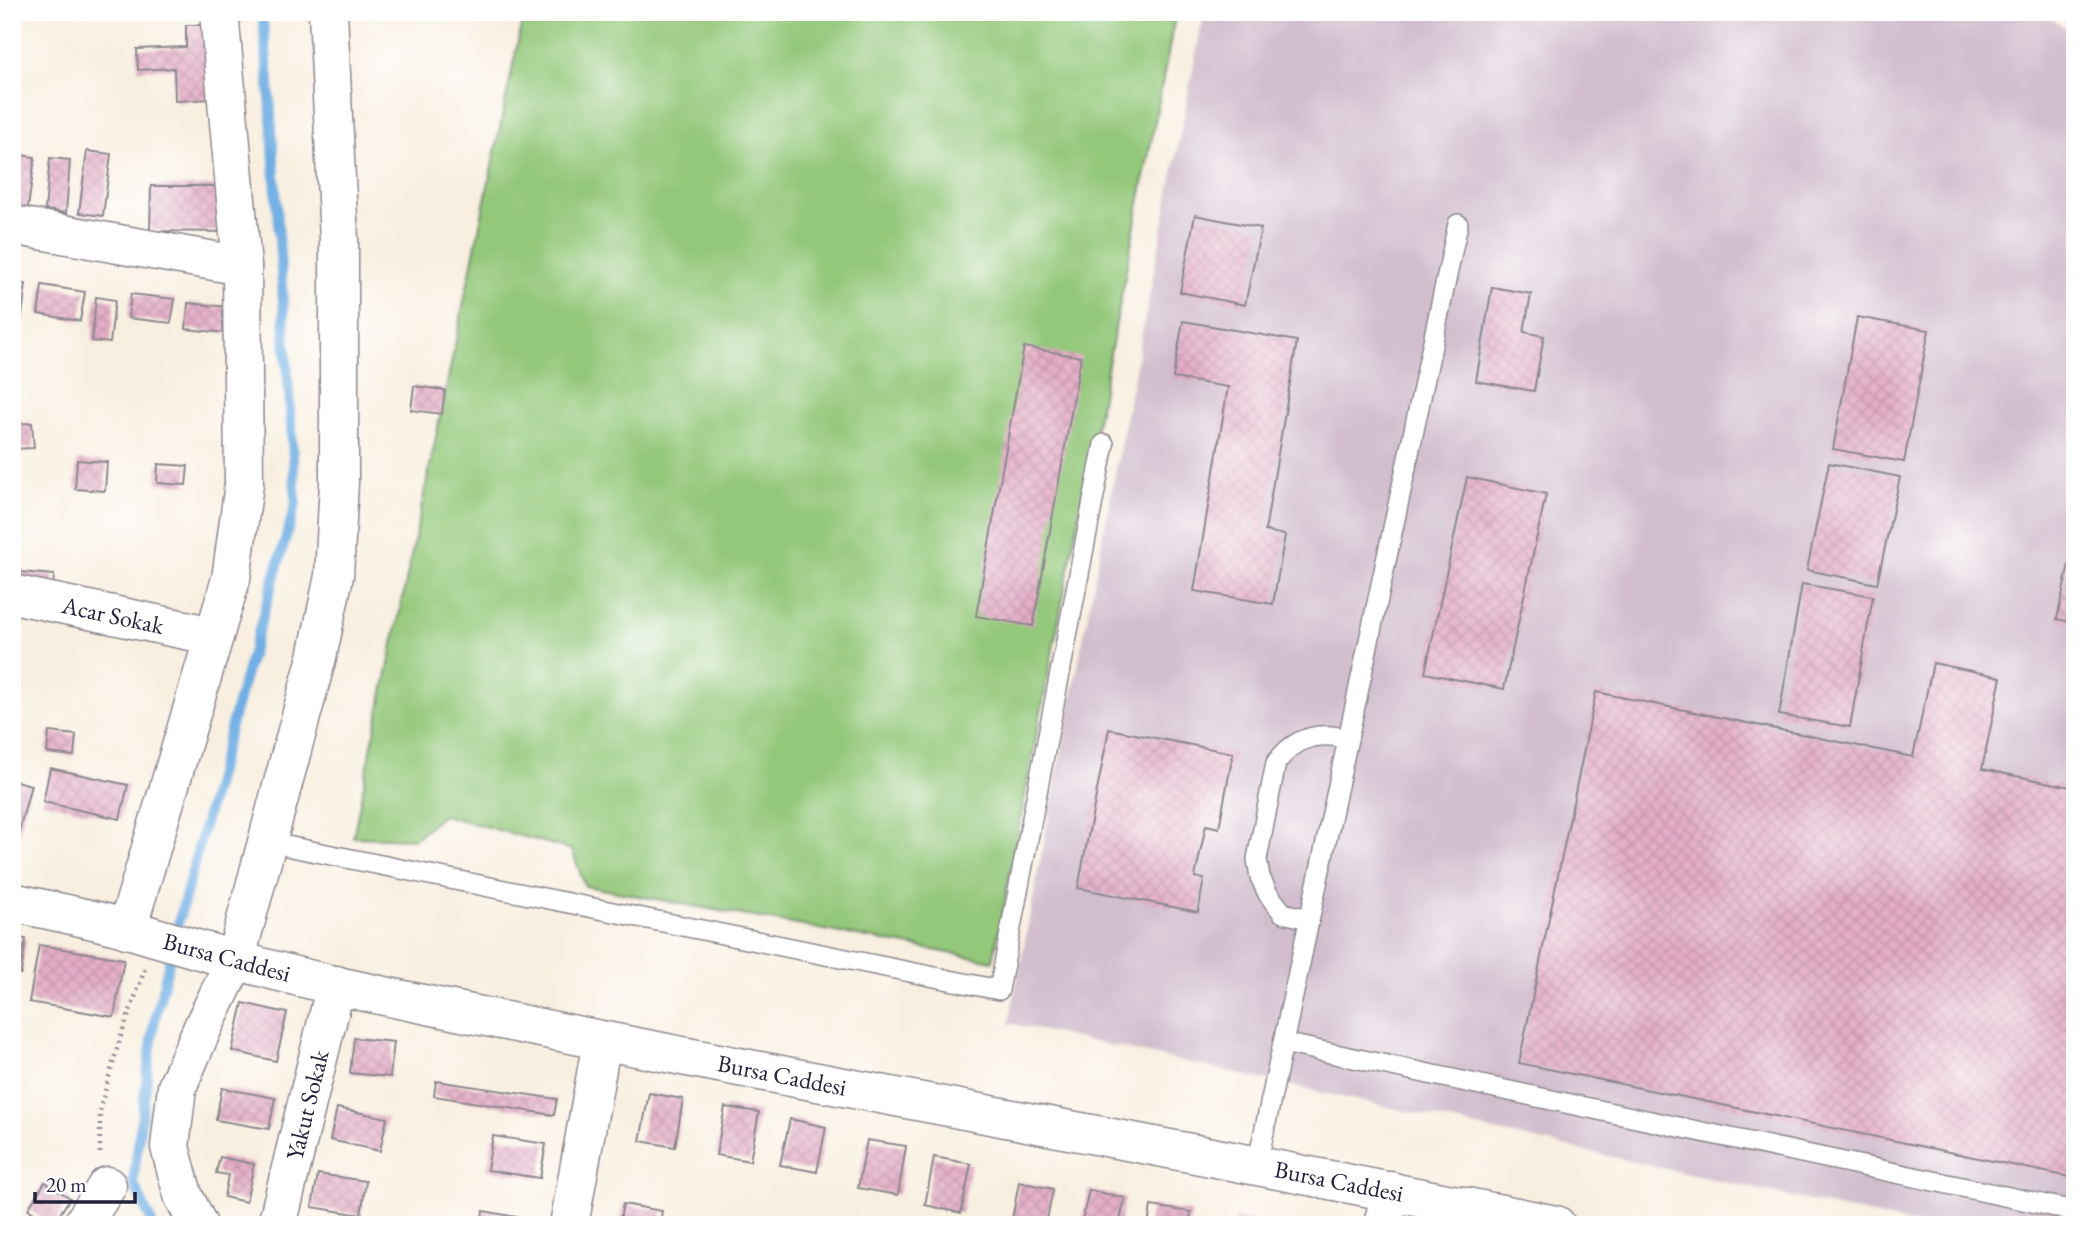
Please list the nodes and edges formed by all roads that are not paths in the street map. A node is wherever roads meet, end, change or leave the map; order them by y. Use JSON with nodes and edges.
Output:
{"nodes":[{"id":1,"x":219,"y":12,"type":"edge"},
{"id":2,"x":328,"y":12,"type":"edge"},
{"id":3,"x":1458,"y":224,"type":"dead end"},
{"id":4,"x":12,"y":225,"type":"edge"},
{"id":5,"x":242,"y":266,"type":"junction"},
{"id":6,"x":1104,"y":444,"type":"dead end"},
{"id":7,"x":12,"y":594,"type":"edge"},
{"id":8,"x":214,"y":636,"type":"junction"},
{"id":9,"x":1348,"y":739,"type":"junction"},
{"id":10,"x":267,"y":842,"type":"junction"},
{"id":11,"x":12,"y":902,"type":"edge"},
{"id":12,"x":1309,"y":919,"type":"junction"},
{"id":13,"x":140,"y":940,"type":"junction"},
{"id":14,"x":218,"y":956,"type":"junction"},
{"id":15,"x":336,"y":985,"type":"junction"},
{"id":16,"x":602,"y":1041,"type":"junction"},
{"id":17,"x":1283,"y":1043,"type":"junction"},
{"id":18,"x":1257,"y":1166,"type":"junction"},
{"id":19,"x":107,"y":1186,"type":"road end"},
{"id":20,"x":1387,"y":1208,"type":"edge"},
{"id":21,"x":2070,"y":1210,"type":"dead end"},
{"id":22,"x":82,"y":1225,"type":"edge"},
{"id":23,"x":198,"y":1225,"type":"edge"},
{"id":24,"x":277,"y":1225,"type":"edge"},
{"id":25,"x":569,"y":1225,"type":"edge"},
{"id":26,"x":1556,"y":1225,"type":"edge"}],
"edges":[{"from":1,"to":5,"type":"street"},
{"from":2,"to":10,"type":"street"},
{"from":3,"to":9,"type":"lane"},
{"from":4,"to":5,"type":"street"},
{"from":5,"to":8,"type":"street"},
{"from":6,"to":10,"type":"lane"},
{"from":7,"to":8,"type":"street","name":"Acar Sokak"},
{"from":8,"to":13,"type":"street"},
{"from":9,"to":12,"type":"lane"},
{"from":9,"to":12,"type":"lane"},
{"from":10,"to":14,"type":"street"},
{"from":11,"to":13,"type":"street","name":"Bursa Caddesi"},
{"from":12,"to":17,"type":"lane"},
{"from":13,"to":14,"type":"street","name":"Bursa Caddesi"},
{"from":14,"to":15,"type":"street","name":"Bursa Caddesi"},
{"from":14,"to":23,"type":"street"},
{"from":15,"to":16,"type":"street","name":"Bursa Caddesi"},
{"from":15,"to":24,"type":"street","name":"Yakut Sokak"},
{"from":16,"to":18,"type":"street","name":"Bursa Caddesi"},
{"from":16,"to":25,"type":"street"},
{"from":17,"to":18,"type":"lane"},
{"from":17,"to":21,"type":"lane"},
{"from":18,"to":20,"type":"street","name":"Bursa Caddesi"},
{"from":19,"to":22,"type":"street"},
{"from":20,"to":26,"type":"street","name":"Bursa Caddesi"}]}
